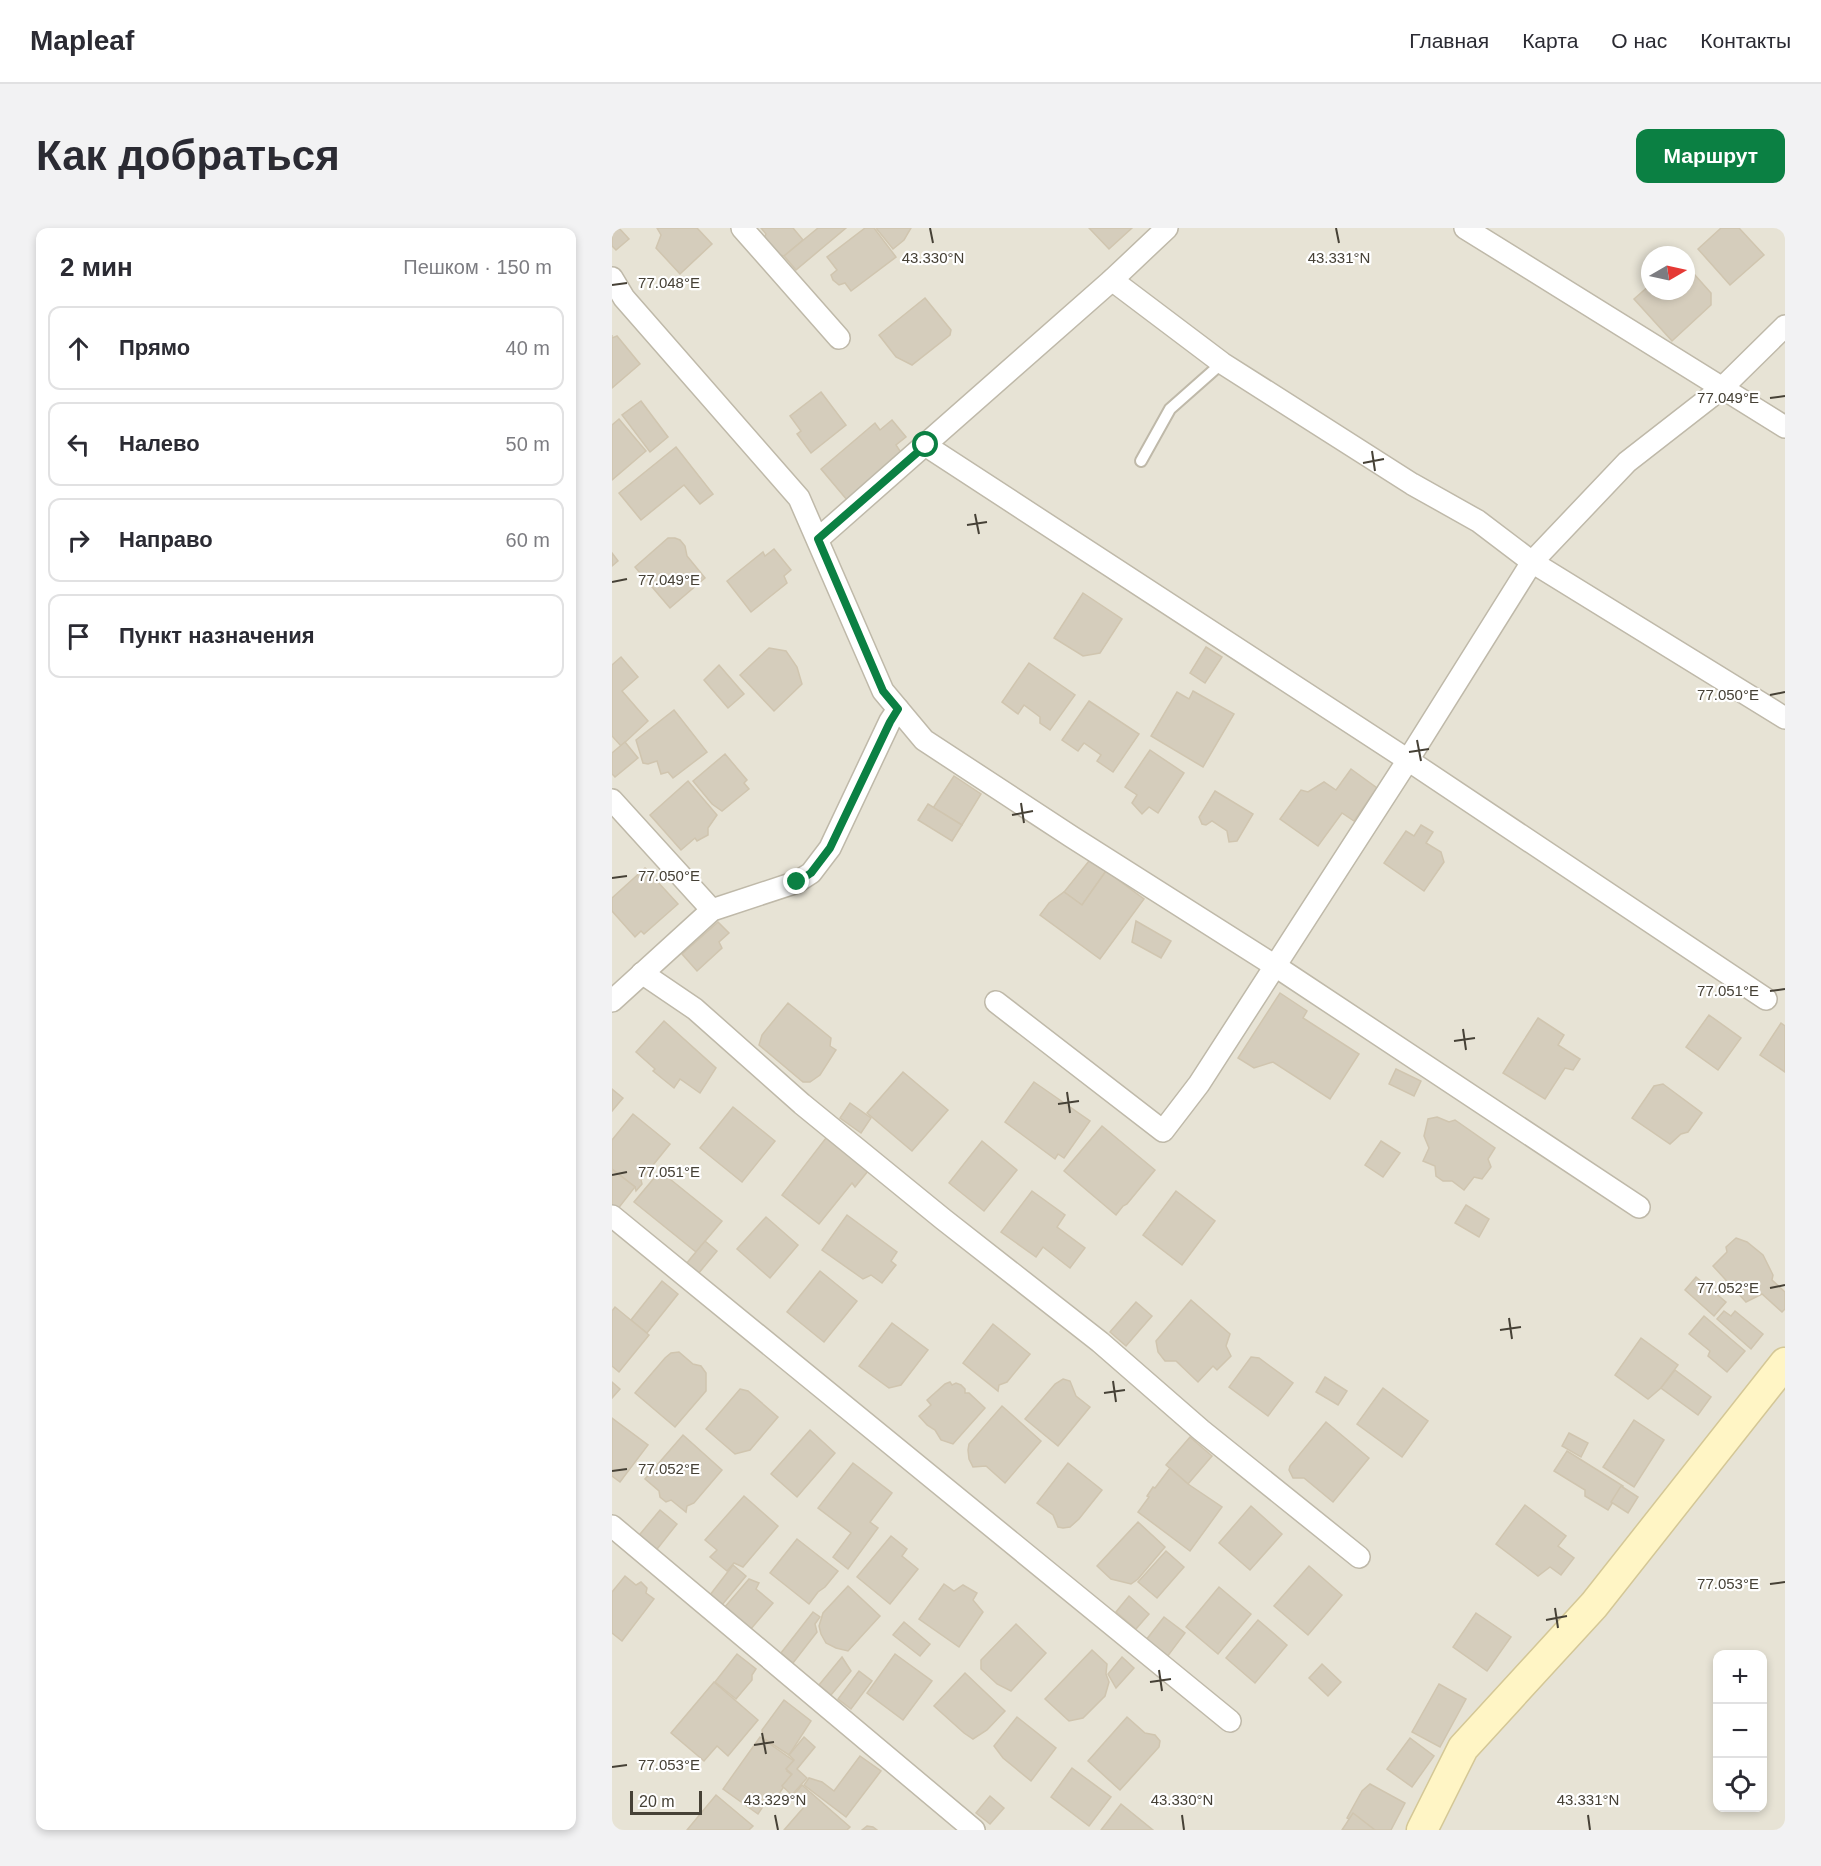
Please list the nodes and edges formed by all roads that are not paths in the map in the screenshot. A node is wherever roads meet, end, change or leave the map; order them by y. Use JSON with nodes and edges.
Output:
{"nodes":[{"id":1,"x":742,"y":228,"type":"edge"},
{"id":2,"x":1167,"y":228,"type":"edge"},
{"id":3,"x":1466,"y":228,"type":"edge"},
{"id":4,"x":612,"y":278,"type":"edge"},
{"id":5,"x":1112,"y":280,"type":"junction"},
{"id":6,"x":618,"y":303,"type":"edge"},
{"id":7,"x":1785,"y":327,"type":"edge"},
{"id":8,"x":839,"y":338,"type":"dead end"},
{"id":9,"x":1222,"y":363,"type":"junction"},
{"id":10,"x":1722,"y":388,"type":"junction"},
{"id":11,"x":1785,"y":427,"type":"edge"},
{"id":12,"x":926,"y":445,"type":"junction"},
{"id":13,"x":1141,"y":460,"type":"dead end"},
{"id":14,"x":818,"y":539,"type":"junction"},
{"id":15,"x":1532,"y":562,"type":"junction"},
{"id":16,"x":898,"y":709,"type":"junction"},
{"id":17,"x":1785,"y":718,"type":"edge"},
{"id":18,"x":1408,"y":760,"type":"junction"},
{"id":19,"x":612,"y":800,"type":"edge"},
{"id":20,"x":712,"y":910,"type":"junction"},
{"id":21,"x":1274,"y":965,"type":"junction"},
{"id":22,"x":642,"y":973,"type":"junction"},
{"id":23,"x":1766,"y":999,"type":"dead end"},
{"id":24,"x":612,"y":1000,"type":"edge"},
{"id":25,"x":996,"y":1002,"type":"dead end"},
{"id":26,"x":1639,"y":1207,"type":"dead end"},
{"id":27,"x":612,"y":1216,"type":"edge"},
{"id":28,"x":1785,"y":1363,"type":"edge"},
{"id":29,"x":612,"y":1526,"type":"edge"},
{"id":30,"x":1359,"y":1557,"type":"dead end"},
{"id":31,"x":1230,"y":1721,"type":"dead end"},
{"id":32,"x":974,"y":1830,"type":"edge"},
{"id":33,"x":1422,"y":1830,"type":"edge"}],
"edges":[{"from":1,"to":8,"type":"street"},
{"from":2,"to":5,"type":"street"},
{"from":3,"to":10,"type":"street"},
{"from":4,"to":6,"type":"street"},
{"from":5,"to":9,"type":"street"},
{"from":5,"to":12,"type":"street"},
{"from":6,"to":14,"type":"street"},
{"from":7,"to":10,"type":"street"},
{"from":9,"to":13,"type":"lane"},
{"from":9,"to":15,"type":"street"},
{"from":10,"to":11,"type":"street"},
{"from":10,"to":15,"type":"street"},
{"from":12,"to":14,"type":"street"},
{"from":12,"to":18,"type":"street"},
{"from":14,"to":16,"type":"street"},
{"from":15,"to":17,"type":"street"},
{"from":15,"to":18,"type":"street"},
{"from":16,"to":20,"type":"street"},
{"from":16,"to":21,"type":"street"},
{"from":18,"to":21,"type":"street"},
{"from":18,"to":23,"type":"street"},
{"from":19,"to":20,"type":"street"},
{"from":20,"to":22,"type":"street"},
{"from":21,"to":25,"type":"street"},
{"from":21,"to":26,"type":"street"},
{"from":22,"to":24,"type":"street"},
{"from":22,"to":30,"type":"street"},
{"from":27,"to":31,"type":"street"},
{"from":28,"to":33,"type":"street"},
{"from":29,"to":32,"type":"street"}]}
